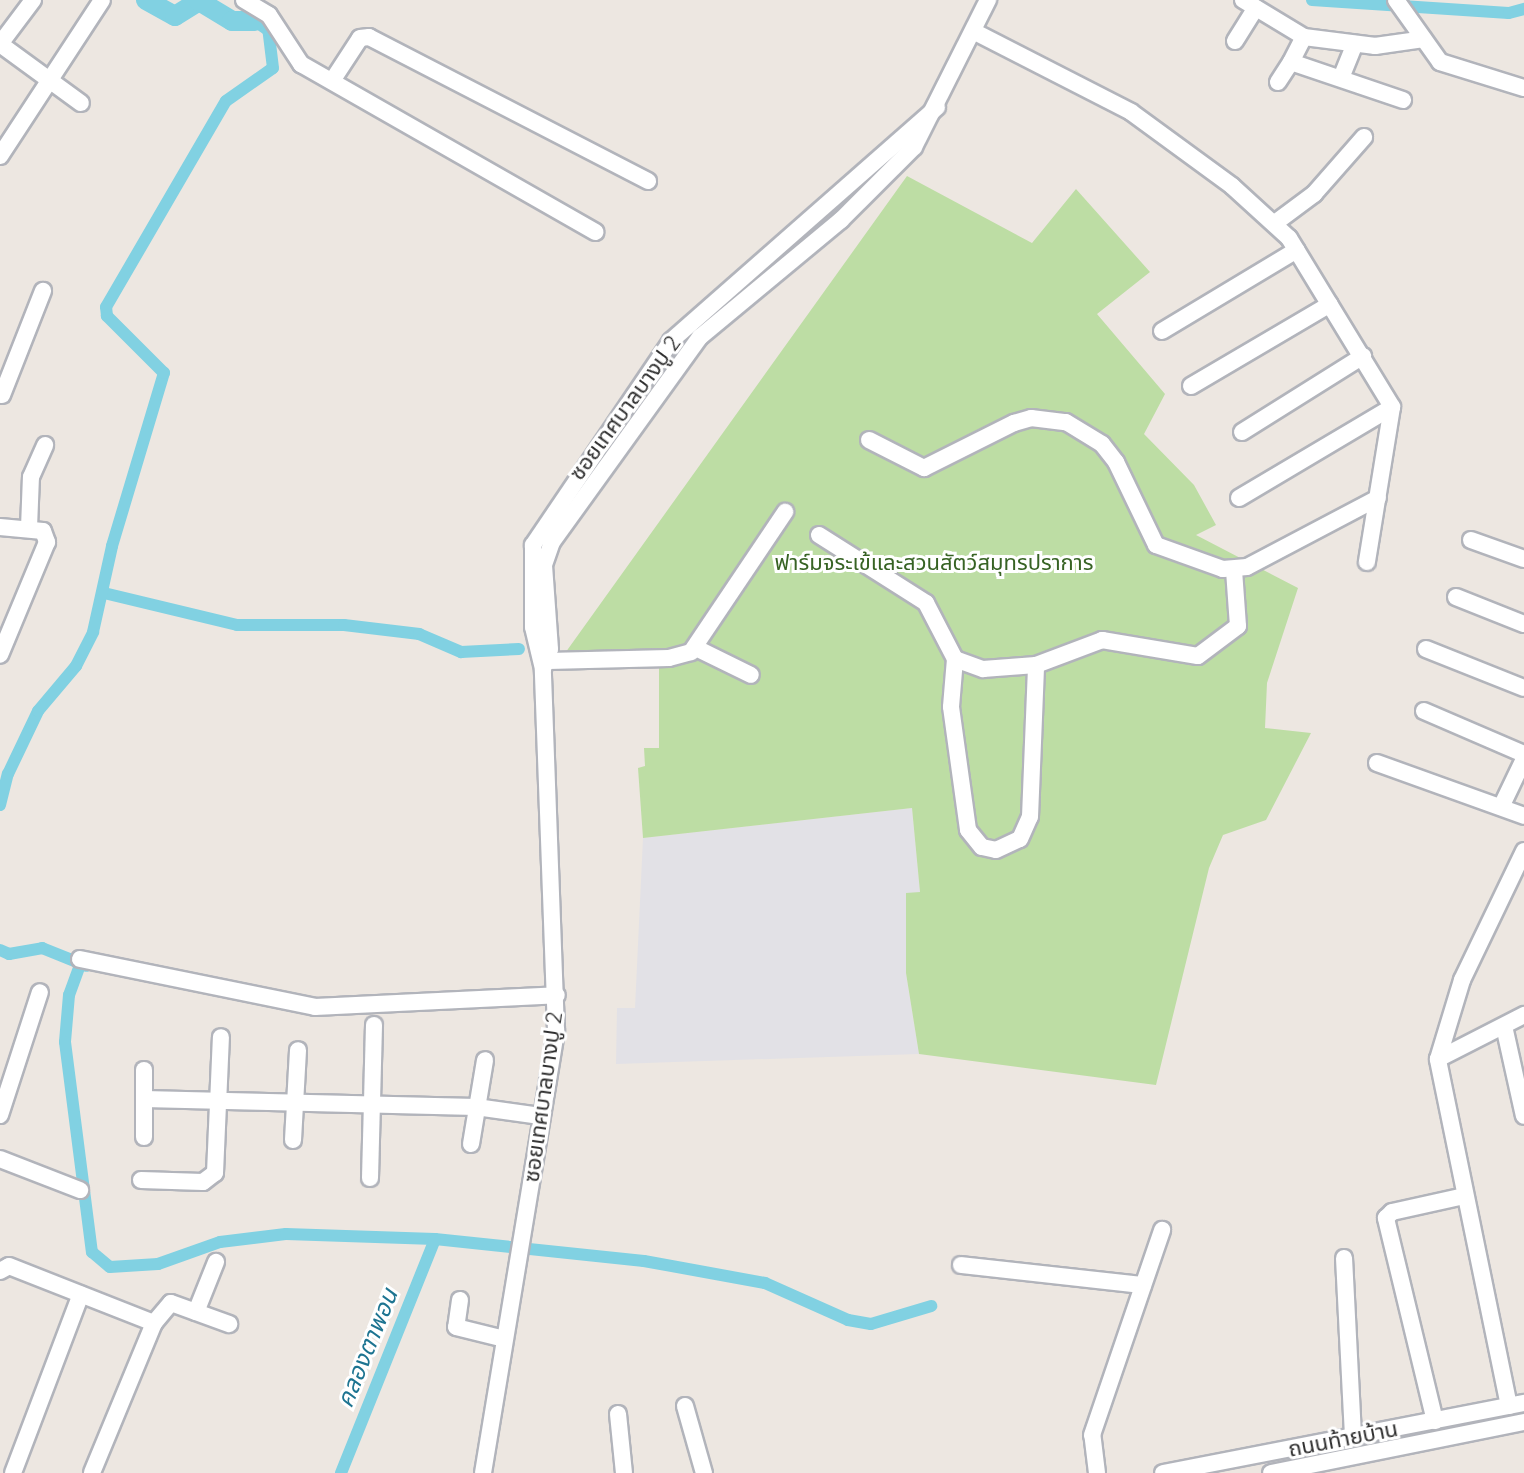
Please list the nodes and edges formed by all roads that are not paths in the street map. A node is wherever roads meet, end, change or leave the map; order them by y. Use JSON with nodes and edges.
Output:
{"nodes":[{"id":1,"x":33,"y":0,"type":"edge"},
{"id":2,"x":102,"y":0,"type":"edge"},
{"id":3,"x":244,"y":0,"type":"edge"},
{"id":4,"x":988,"y":0,"type":"edge"},
{"id":5,"x":1396,"y":0,"type":"edge"},
{"id":6,"x":1250,"y":4,"type":"edge"},
{"id":7,"x":975,"y":32,"type":"junction"},
{"id":8,"x":1304,"y":37,"type":"junction"},
{"id":9,"x":1424,"y":39,"type":"junction"},
{"id":10,"x":1235,"y":41,"type":"dead end"},
{"id":11,"x":0,"y":44,"type":"edge"},
{"id":12,"x":1355,"y":44,"type":"junction"},
{"id":13,"x":1291,"y":62,"type":"junction"},
{"id":14,"x":1341,"y":78,"type":"junction"},
{"id":15,"x":50,"y":81,"type":"junction"},
{"id":16,"x":332,"y":81,"type":"junction"},
{"id":17,"x":1278,"y":82,"type":"dead end"},
{"id":18,"x":1524,"y":88,"type":"edge"},
{"id":19,"x":1403,"y":100,"type":"dead end"},
{"id":20,"x":81,"y":103,"type":"dead end"},
{"id":21,"x":1364,"y":137,"type":"dead end"},
{"id":22,"x":0,"y":156,"type":"edge"},
{"id":23,"x":648,"y":181,"type":"dead end"},
{"id":24,"x":1275,"y":223,"type":"junction"},
{"id":25,"x":595,"y":232,"type":"dead end"},
{"id":26,"x":1297,"y":250,"type":"junction"},
{"id":27,"x":43,"y":291,"type":"dead end"},
{"id":28,"x":1330,"y":304,"type":"junction"},
{"id":29,"x":1162,"y":331,"type":"dead end"},
{"id":30,"x":1363,"y":356,"type":"junction"},
{"id":31,"x":1191,"y":386,"type":"dead end"},
{"id":32,"x":6,"y":397,"type":"edge"},
{"id":33,"x":1392,"y":407,"type":"junction"},
{"id":34,"x":1242,"y":432,"type":"dead end"},
{"id":35,"x":869,"y":440,"type":"dead end"},
{"id":36,"x":45,"y":445,"type":"dead end"},
{"id":37,"x":1239,"y":498,"type":"dead end"},
{"id":38,"x":1378,"y":498,"type":"junction"},
{"id":39,"x":785,"y":512,"type":"dead end"},
{"id":40,"x":0,"y":527,"type":"edge"},
{"id":41,"x":29,"y":528,"type":"junction"},
{"id":42,"x":819,"y":535,"type":"dead end"},
{"id":43,"x":1471,"y":540,"type":"dead end"},
{"id":44,"x":1524,"y":559,"type":"edge"},
{"id":45,"x":1367,"y":562,"type":"dead end"},
{"id":46,"x":1234,"y":570,"type":"junction"},
{"id":47,"x":1456,"y":597,"type":"dead end"},
{"id":48,"x":1524,"y":624,"type":"edge"},
{"id":49,"x":696,"y":648,"type":"junction"},
{"id":50,"x":1426,"y":649,"type":"dead end"},
{"id":51,"x":0,"y":655,"type":"edge"},
{"id":52,"x":955,"y":659,"type":"junction"},
{"id":53,"x":546,"y":665,"type":"junction"},
{"id":54,"x":1036,"y":665,"type":"junction"},
{"id":55,"x":751,"y":675,"type":"dead end"},
{"id":56,"x":1524,"y":688,"type":"edge"},
{"id":57,"x":1424,"y":711,"type":"dead end"},
{"id":58,"x":1524,"y":756,"type":"edge"},
{"id":59,"x":1377,"y":763,"type":"dead end"},
{"id":60,"x":1502,"y":805,"type":"junction"},
{"id":61,"x":1524,"y":816,"type":"edge"},
{"id":62,"x":1524,"y":851,"type":"edge"},
{"id":63,"x":80,"y":959,"type":"dead end"},
{"id":64,"x":40,"y":992,"type":"dead end"},
{"id":65,"x":557,"y":995,"type":"junction"},
{"id":66,"x":1524,"y":1015,"type":"edge"},
{"id":67,"x":374,"y":1025,"type":"dead end"},
{"id":68,"x":1504,"y":1026,"type":"junction"},
{"id":69,"x":221,"y":1037,"type":"dead end"},
{"id":70,"x":298,"y":1050,"type":"dead end"},
{"id":71,"x":1438,"y":1059,"type":"junction"},
{"id":72,"x":485,"y":1060,"type":"dead end"},
{"id":73,"x":144,"y":1070,"type":"dead end"},
{"id":74,"x":144,"y":1099,"type":"junction"},
{"id":75,"x":218,"y":1101,"type":"junction"},
{"id":76,"x":295,"y":1105,"type":"junction"},
{"id":77,"x":371,"y":1107,"type":"junction"},
{"id":78,"x":476,"y":1107,"type":"junction"},
{"id":79,"x":1523,"y":1107,"type":"edge"},
{"id":80,"x":0,"y":1115,"type":"edge"},
{"id":81,"x":540,"y":1116,"type":"junction"},
{"id":82,"x":144,"y":1137,"type":"dead end"},
{"id":83,"x":293,"y":1140,"type":"dead end"},
{"id":84,"x":471,"y":1144,"type":"dead end"},
{"id":85,"x":0,"y":1159,"type":"edge"},
{"id":86,"x":370,"y":1178,"type":"dead end"},
{"id":87,"x":141,"y":1180,"type":"dead end"},
{"id":88,"x":80,"y":1190,"type":"dead end"},
{"id":89,"x":1464,"y":1196,"type":"junction"},
{"id":90,"x":1162,"y":1230,"type":"dead end"},
{"id":91,"x":1344,"y":1258,"type":"dead end"},
{"id":92,"x":216,"y":1262,"type":"dead end"},
{"id":93,"x":961,"y":1265,"type":"dead end"},
{"id":94,"x":0,"y":1271,"type":"edge"},
{"id":95,"x":1143,"y":1285,"type":"junction"},
{"id":96,"x":81,"y":1294,"type":"junction"},
{"id":97,"x":460,"y":1300,"type":"dead end"},
{"id":98,"x":196,"y":1312,"type":"junction"},
{"id":99,"x":154,"y":1323,"type":"junction"},
{"id":100,"x":229,"y":1324,"type":"dead end"},
{"id":101,"x":504,"y":1339,"type":"junction"},
{"id":102,"x":1517,"y":1404,"type":"edge"},
{"id":103,"x":685,"y":1406,"type":"dead end"},
{"id":104,"x":618,"y":1414,"type":"dead end"},
{"id":105,"x":1435,"y":1421,"type":"junction"},
{"id":106,"x":1524,"y":1422,"type":"edge"},
{"id":107,"x":1353,"y":1437,"type":"junction"},
{"id":108,"x":1241,"y":1466,"type":"edge"},
{"id":109,"x":13,"y":1473,"type":"edge"},
{"id":110,"x":92,"y":1473,"type":"edge"},
{"id":111,"x":483,"y":1473,"type":"edge"},
{"id":112,"x":624,"y":1473,"type":"edge"},
{"id":113,"x":704,"y":1473,"type":"edge"},
{"id":114,"x":1097,"y":1473,"type":"edge"},
{"id":115,"x":1163,"y":1473,"type":"edge"},
{"id":116,"x":1271,"y":1473,"type":"edge"}],
"edges":[{"from":1,"to":11,"type":"street"},
{"from":2,"to":15,"type":"street"},
{"from":3,"to":16,"type":"street"},
{"from":4,"to":7,"type":"street","name":"ซอยเทศบาลบางปู 2"},
{"from":5,"to":9,"type":"street"},
{"from":6,"to":8,"type":"street"},
{"from":6,"to":10,"type":"street"},
{"from":7,"to":24,"type":"street"},
{"from":7,"to":53,"type":"street","name":"ซอยเทศบาลบางปู 2"},
{"from":8,"to":12,"type":"street"},
{"from":8,"to":13,"type":"street"},
{"from":9,"to":12,"type":"street"},
{"from":9,"to":18,"type":"street"},
{"from":11,"to":15,"type":"street"},
{"from":12,"to":14,"type":"street"},
{"from":13,"to":14,"type":"street"},
{"from":13,"to":17,"type":"street"},
{"from":14,"to":19,"type":"street"},
{"from":15,"to":20,"type":"street"},
{"from":15,"to":22,"type":"street"},
{"from":16,"to":23,"type":"street"},
{"from":16,"to":25,"type":"street"},
{"from":21,"to":24,"type":"street"},
{"from":24,"to":26,"type":"street"},
{"from":26,"to":28,"type":"street"},
{"from":26,"to":29,"type":"street"},
{"from":27,"to":32,"type":"street"},
{"from":28,"to":30,"type":"street"},
{"from":28,"to":31,"type":"street"},
{"from":30,"to":33,"type":"street"},
{"from":30,"to":34,"type":"street"},
{"from":33,"to":37,"type":"street"},
{"from":33,"to":38,"type":"street"},
{"from":35,"to":46,"type":"street"},
{"from":36,"to":41,"type":"street"},
{"from":38,"to":45,"type":"street"},
{"from":38,"to":46,"type":"street"},
{"from":39,"to":49,"type":"street"},
{"from":40,"to":41,"type":"street"},
{"from":41,"to":51,"type":"street"},
{"from":42,"to":52,"type":"street"},
{"from":43,"to":44,"type":"street"},
{"from":46,"to":54,"type":"street"},
{"from":47,"to":48,"type":"street"},
{"from":49,"to":53,"type":"street"},
{"from":49,"to":55,"type":"street"},
{"from":50,"to":56,"type":"street"},
{"from":52,"to":54,"type":"street"},
{"from":52,"to":54,"type":"street"},
{"from":53,"to":65,"type":"street","name":"ซอยเทศบาลบางปู 2"},
{"from":57,"to":58,"type":"street"},
{"from":58,"to":60,"type":"street"},
{"from":59,"to":60,"type":"street"},
{"from":60,"to":61,"type":"street"},
{"from":62,"to":71,"type":"street"},
{"from":63,"to":65,"type":"street"},
{"from":64,"to":80,"type":"street"},
{"from":65,"to":81,"type":"street","name":"ซอยเทศบาลบางปู 2"},
{"from":66,"to":68,"type":"street"},
{"from":67,"to":77,"type":"street"},
{"from":68,"to":71,"type":"street"},
{"from":68,"to":79,"type":"street"},
{"from":69,"to":75,"type":"street"},
{"from":70,"to":76,"type":"street"},
{"from":71,"to":89,"type":"street"},
{"from":72,"to":78,"type":"street"},
{"from":73,"to":74,"type":"street"},
{"from":74,"to":75,"type":"street"},
{"from":74,"to":82,"type":"street"},
{"from":75,"to":76,"type":"street"},
{"from":75,"to":87,"type":"street"},
{"from":76,"to":77,"type":"street"},
{"from":76,"to":83,"type":"street"},
{"from":77,"to":78,"type":"street"},
{"from":77,"to":86,"type":"street"},
{"from":78,"to":81,"type":"street"},
{"from":78,"to":84,"type":"street"},
{"from":81,"to":101,"type":"street","name":"ซอยเทศบาลบางปู 2"},
{"from":85,"to":88,"type":"street"},
{"from":89,"to":102,"type":"street"},
{"from":89,"to":105,"type":"street"},
{"from":90,"to":95,"type":"street"},
{"from":91,"to":107,"type":"street"},
{"from":92,"to":98,"type":"street"},
{"from":93,"to":95,"type":"street"},
{"from":94,"to":96,"type":"street"},
{"from":95,"to":114,"type":"street"},
{"from":96,"to":99,"type":"street"},
{"from":96,"to":109,"type":"street"},
{"from":97,"to":101,"type":"street"},
{"from":98,"to":99,"type":"street"},
{"from":98,"to":100,"type":"street"},
{"from":99,"to":110,"type":"street"},
{"from":101,"to":111,"type":"street","name":"ซอยเทศบาลบางปู 2"},
{"from":102,"to":105,"type":"street","name":"ถนนท้ายบ้าน"},
{"from":103,"to":113,"type":"street"},
{"from":104,"to":112,"type":"street"},
{"from":105,"to":107,"type":"street","name":"ถนนท้ายบ้าน"},
{"from":106,"to":116,"type":"street","name":"ถนนท้ายบ้าน"},
{"from":107,"to":108,"type":"street","name":"ถนนท้ายบ้าน"},
{"from":108,"to":115,"type":"street","name":"ถนนท้ายบ้าน"}]}
